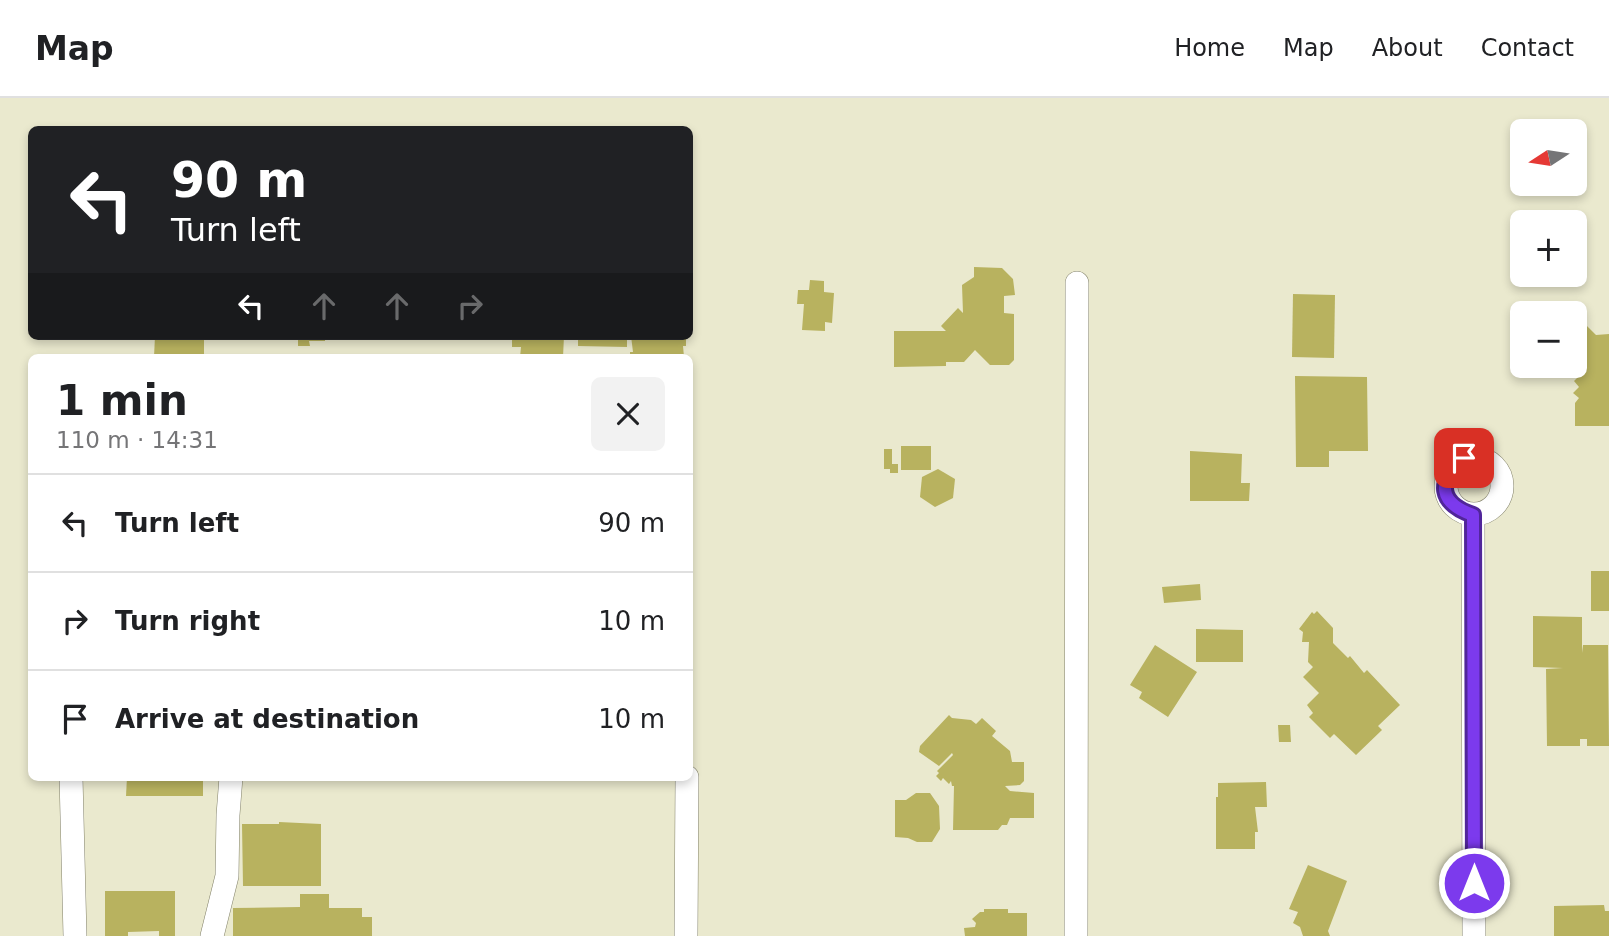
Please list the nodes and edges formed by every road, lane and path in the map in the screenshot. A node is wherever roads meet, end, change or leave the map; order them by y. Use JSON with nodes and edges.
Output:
{"nodes":[{"id":1,"x":1077,"y":283,"type":"dead end"},
{"id":2,"x":1473,"y":515,"type":"dead end"},
{"id":3,"x":71,"y":781,"type":"edge"},
{"id":4,"x":231,"y":781,"type":"edge"},
{"id":5,"x":687,"y":781,"type":"edge"},
{"id":6,"x":75,"y":936,"type":"edge"},
{"id":7,"x":212,"y":936,"type":"edge"},
{"id":8,"x":686,"y":936,"type":"edge"},
{"id":9,"x":1076,"y":936,"type":"edge"},
{"id":10,"x":1474,"y":936,"type":"edge"}],
"edges":[{"from":1,"to":9,"type":"street"},
{"from":2,"to":10,"type":"street"},
{"from":3,"to":6,"type":"street"},
{"from":4,"to":7,"type":"street"},
{"from":5,"to":8,"type":"street"}]}
